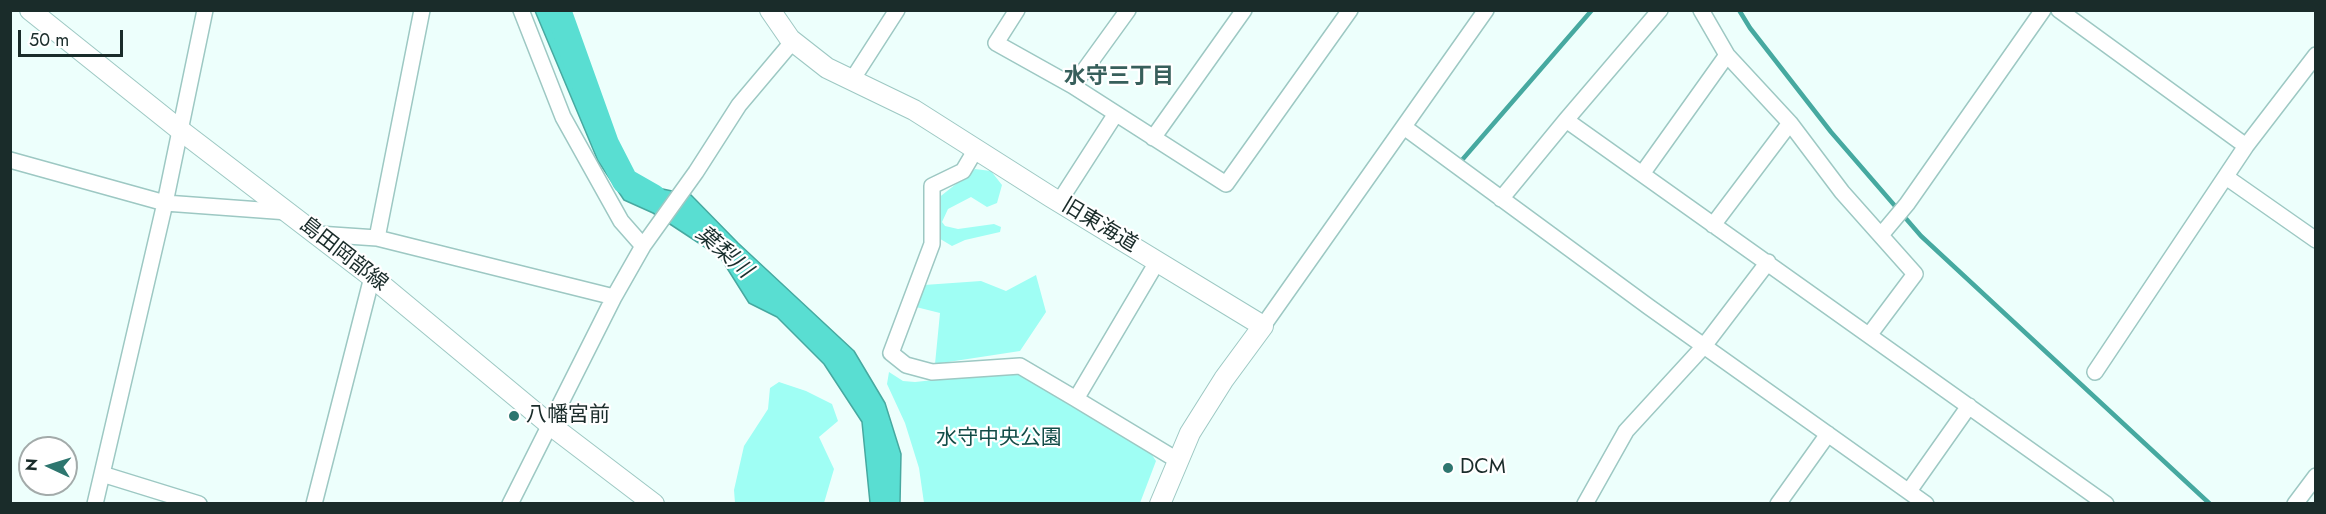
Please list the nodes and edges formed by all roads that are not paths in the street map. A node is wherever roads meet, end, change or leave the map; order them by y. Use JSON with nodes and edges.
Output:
{"nodes":[{"id":1,"x":30,"y":10,"type":"edge"},
{"id":2,"x":205,"y":10,"type":"edge"},
{"id":3,"x":422,"y":10,"type":"edge"},
{"id":4,"x":521,"y":10,"type":"edge"},
{"id":5,"x":770,"y":10,"type":"edge"},
{"id":6,"x":897,"y":10,"type":"edge"},
{"id":7,"x":1017,"y":10,"type":"edge"},
{"id":8,"x":1128,"y":10,"type":"edge"},
{"id":9,"x":1244,"y":10,"type":"edge"},
{"id":10,"x":1350,"y":10,"type":"edge"},
{"id":11,"x":1486,"y":10,"type":"edge"},
{"id":12,"x":1660,"y":10,"type":"edge"},
{"id":13,"x":1701,"y":10,"type":"edge"},
{"id":14,"x":2043,"y":10,"type":"edge"},
{"id":15,"x":2059,"y":10,"type":"edge"},
{"id":16,"x":793,"y":41,"type":"junction"},
{"id":17,"x":1727,"y":55,"type":"junction"},
{"id":18,"x":2316,"y":55,"type":"edge"},
{"id":19,"x":852,"y":80,"type":"junction"},
{"id":20,"x":1073,"y":86,"type":"junction"},
{"id":21,"x":1115,"y":115,"type":"junction"},
{"id":22,"x":1566,"y":120,"type":"junction"},
{"id":23,"x":1790,"y":123,"type":"junction"},
{"id":24,"x":1404,"y":127,"type":"junction"},
{"id":25,"x":180,"y":130,"type":"junction"},
{"id":26,"x":1153,"y":138,"type":"junction"},
{"id":27,"x":2246,"y":146,"type":"junction"},
{"id":28,"x":976,"y":148,"type":"junction"},
{"id":29,"x":10,"y":160,"type":"edge"},
{"id":30,"x":1642,"y":174,"type":"junction"},
{"id":31,"x":2226,"y":177,"type":"junction"},
{"id":32,"x":1502,"y":199,"type":"junction"},
{"id":33,"x":1059,"y":202,"type":"junction"},
{"id":34,"x":165,"y":203,"type":"junction"},
{"id":35,"x":288,"y":212,"type":"junction"},
{"id":36,"x":1713,"y":225,"type":"junction"},
{"id":37,"x":318,"y":234,"type":"junction"},
{"id":38,"x":1881,"y":235,"type":"junction"},
{"id":39,"x":377,"y":238,"type":"junction"},
{"id":40,"x":2316,"y":240,"type":"edge"},
{"id":41,"x":643,"y":246,"type":"junction"},
{"id":42,"x":1157,"y":261,"type":"junction"},
{"id":43,"x":1768,"y":262,"type":"junction"},
{"id":44,"x":372,"y":277,"type":"junction"},
{"id":45,"x":614,"y":297,"type":"junction"},
{"id":46,"x":1263,"y":326,"type":"junction"},
{"id":47,"x":1870,"y":334,"type":"junction"},
{"id":48,"x":1704,"y":346,"type":"junction"},
{"id":49,"x":2095,"y":372,"type":"dead end"},
{"id":50,"x":1076,"y":399,"type":"junction"},
{"id":51,"x":1970,"y":406,"type":"junction"},
{"id":52,"x":549,"y":424,"type":"junction"},
{"id":53,"x":1828,"y":434,"type":"junction"},
{"id":54,"x":1177,"y":460,"type":"junction"},
{"id":55,"x":102,"y":474,"type":"junction"},
{"id":56,"x":2316,"y":476,"type":"edge"},
{"id":57,"x":1910,"y":491,"type":"junction"},
{"id":58,"x":95,"y":504,"type":"edge"},
{"id":59,"x":199,"y":504,"type":"edge"},
{"id":60,"x":314,"y":504,"type":"edge"},
{"id":61,"x":510,"y":504,"type":"edge"},
{"id":62,"x":654,"y":504,"type":"edge"},
{"id":63,"x":1160,"y":504,"type":"edge"},
{"id":64,"x":1585,"y":504,"type":"edge"},
{"id":65,"x":1778,"y":504,"type":"edge"},
{"id":66,"x":1926,"y":504,"type":"edge"},
{"id":67,"x":2106,"y":504,"type":"edge"},
{"id":68,"x":2295,"y":504,"type":"edge"}],
"edges":[{"from":1,"to":25,"type":"main road","name":"島田岡部線"},
{"from":2,"to":25,"type":"street"},
{"from":3,"to":39,"type":"street"},
{"from":4,"to":41,"type":"street"},
{"from":5,"to":16,"type":"main road","name":"旧東海道"},
{"from":6,"to":19,"type":"street"},
{"from":7,"to":20,"type":"street"},
{"from":8,"to":20,"type":"street"},
{"from":9,"to":26,"type":"street"},
{"from":10,"to":26,"type":"street"},
{"from":11,"to":24,"type":"street"},
{"from":12,"to":22,"type":"street"},
{"from":13,"to":17,"type":"street"},
{"from":14,"to":38,"type":"street"},
{"from":15,"to":27,"type":"street"},
{"from":16,"to":19,"type":"main road","name":"旧東海道"},
{"from":16,"to":41,"type":"street"},
{"from":17,"to":23,"type":"street"},
{"from":17,"to":30,"type":"street"},
{"from":18,"to":27,"type":"street"},
{"from":19,"to":28,"type":"main road","name":"旧東海道"},
{"from":20,"to":21,"type":"street"},
{"from":21,"to":26,"type":"street"},
{"from":21,"to":33,"type":"street"},
{"from":22,"to":30,"type":"street"},
{"from":22,"to":32,"type":"street"},
{"from":23,"to":36,"type":"street"},
{"from":23,"to":38,"type":"street"},
{"from":24,"to":32,"type":"street"},
{"from":24,"to":46,"type":"street"},
{"from":25,"to":34,"type":"street"},
{"from":25,"to":35,"type":"main road","name":"島田岡部線"},
{"from":27,"to":31,"type":"street"},
{"from":28,"to":33,"type":"main road","name":"旧東海道"},
{"from":28,"to":50,"type":"street"},
{"from":29,"to":34,"type":"street"},
{"from":30,"to":36,"type":"street"},
{"from":31,"to":40,"type":"street"},
{"from":31,"to":49,"type":"street"},
{"from":32,"to":48,"type":"street"},
{"from":33,"to":42,"type":"main road","name":"旧東海道"},
{"from":34,"to":35,"type":"street"},
{"from":34,"to":55,"type":"street"},
{"from":35,"to":37,"type":"main road","name":"島田岡部線"},
{"from":36,"to":43,"type":"street"},
{"from":37,"to":39,"type":"street"},
{"from":37,"to":44,"type":"main road","name":"島田岡部線"},
{"from":38,"to":47,"type":"street"},
{"from":39,"to":45,"type":"street"},
{"from":41,"to":45,"type":"street"},
{"from":42,"to":46,"type":"main road","name":"旧東海道"},
{"from":42,"to":50,"type":"street"},
{"from":43,"to":47,"type":"street"},
{"from":43,"to":48,"type":"street"},
{"from":44,"to":52,"type":"main road","name":"島田岡部線"},
{"from":44,"to":60,"type":"street"},
{"from":45,"to":52,"type":"street"},
{"from":46,"to":54,"type":"main road"},
{"from":47,"to":51,"type":"street"},
{"from":48,"to":53,"type":"street"},
{"from":48,"to":64,"type":"street"},
{"from":50,"to":54,"type":"street"},
{"from":51,"to":57,"type":"street"},
{"from":51,"to":67,"type":"street"},
{"from":52,"to":61,"type":"street"},
{"from":52,"to":62,"type":"main road","name":"島田岡部線"},
{"from":53,"to":57,"type":"street"},
{"from":53,"to":65,"type":"street"},
{"from":54,"to":63,"type":"main road"},
{"from":55,"to":58,"type":"street"},
{"from":55,"to":59,"type":"street"},
{"from":56,"to":68,"type":"street"},
{"from":57,"to":66,"type":"street"}]}
